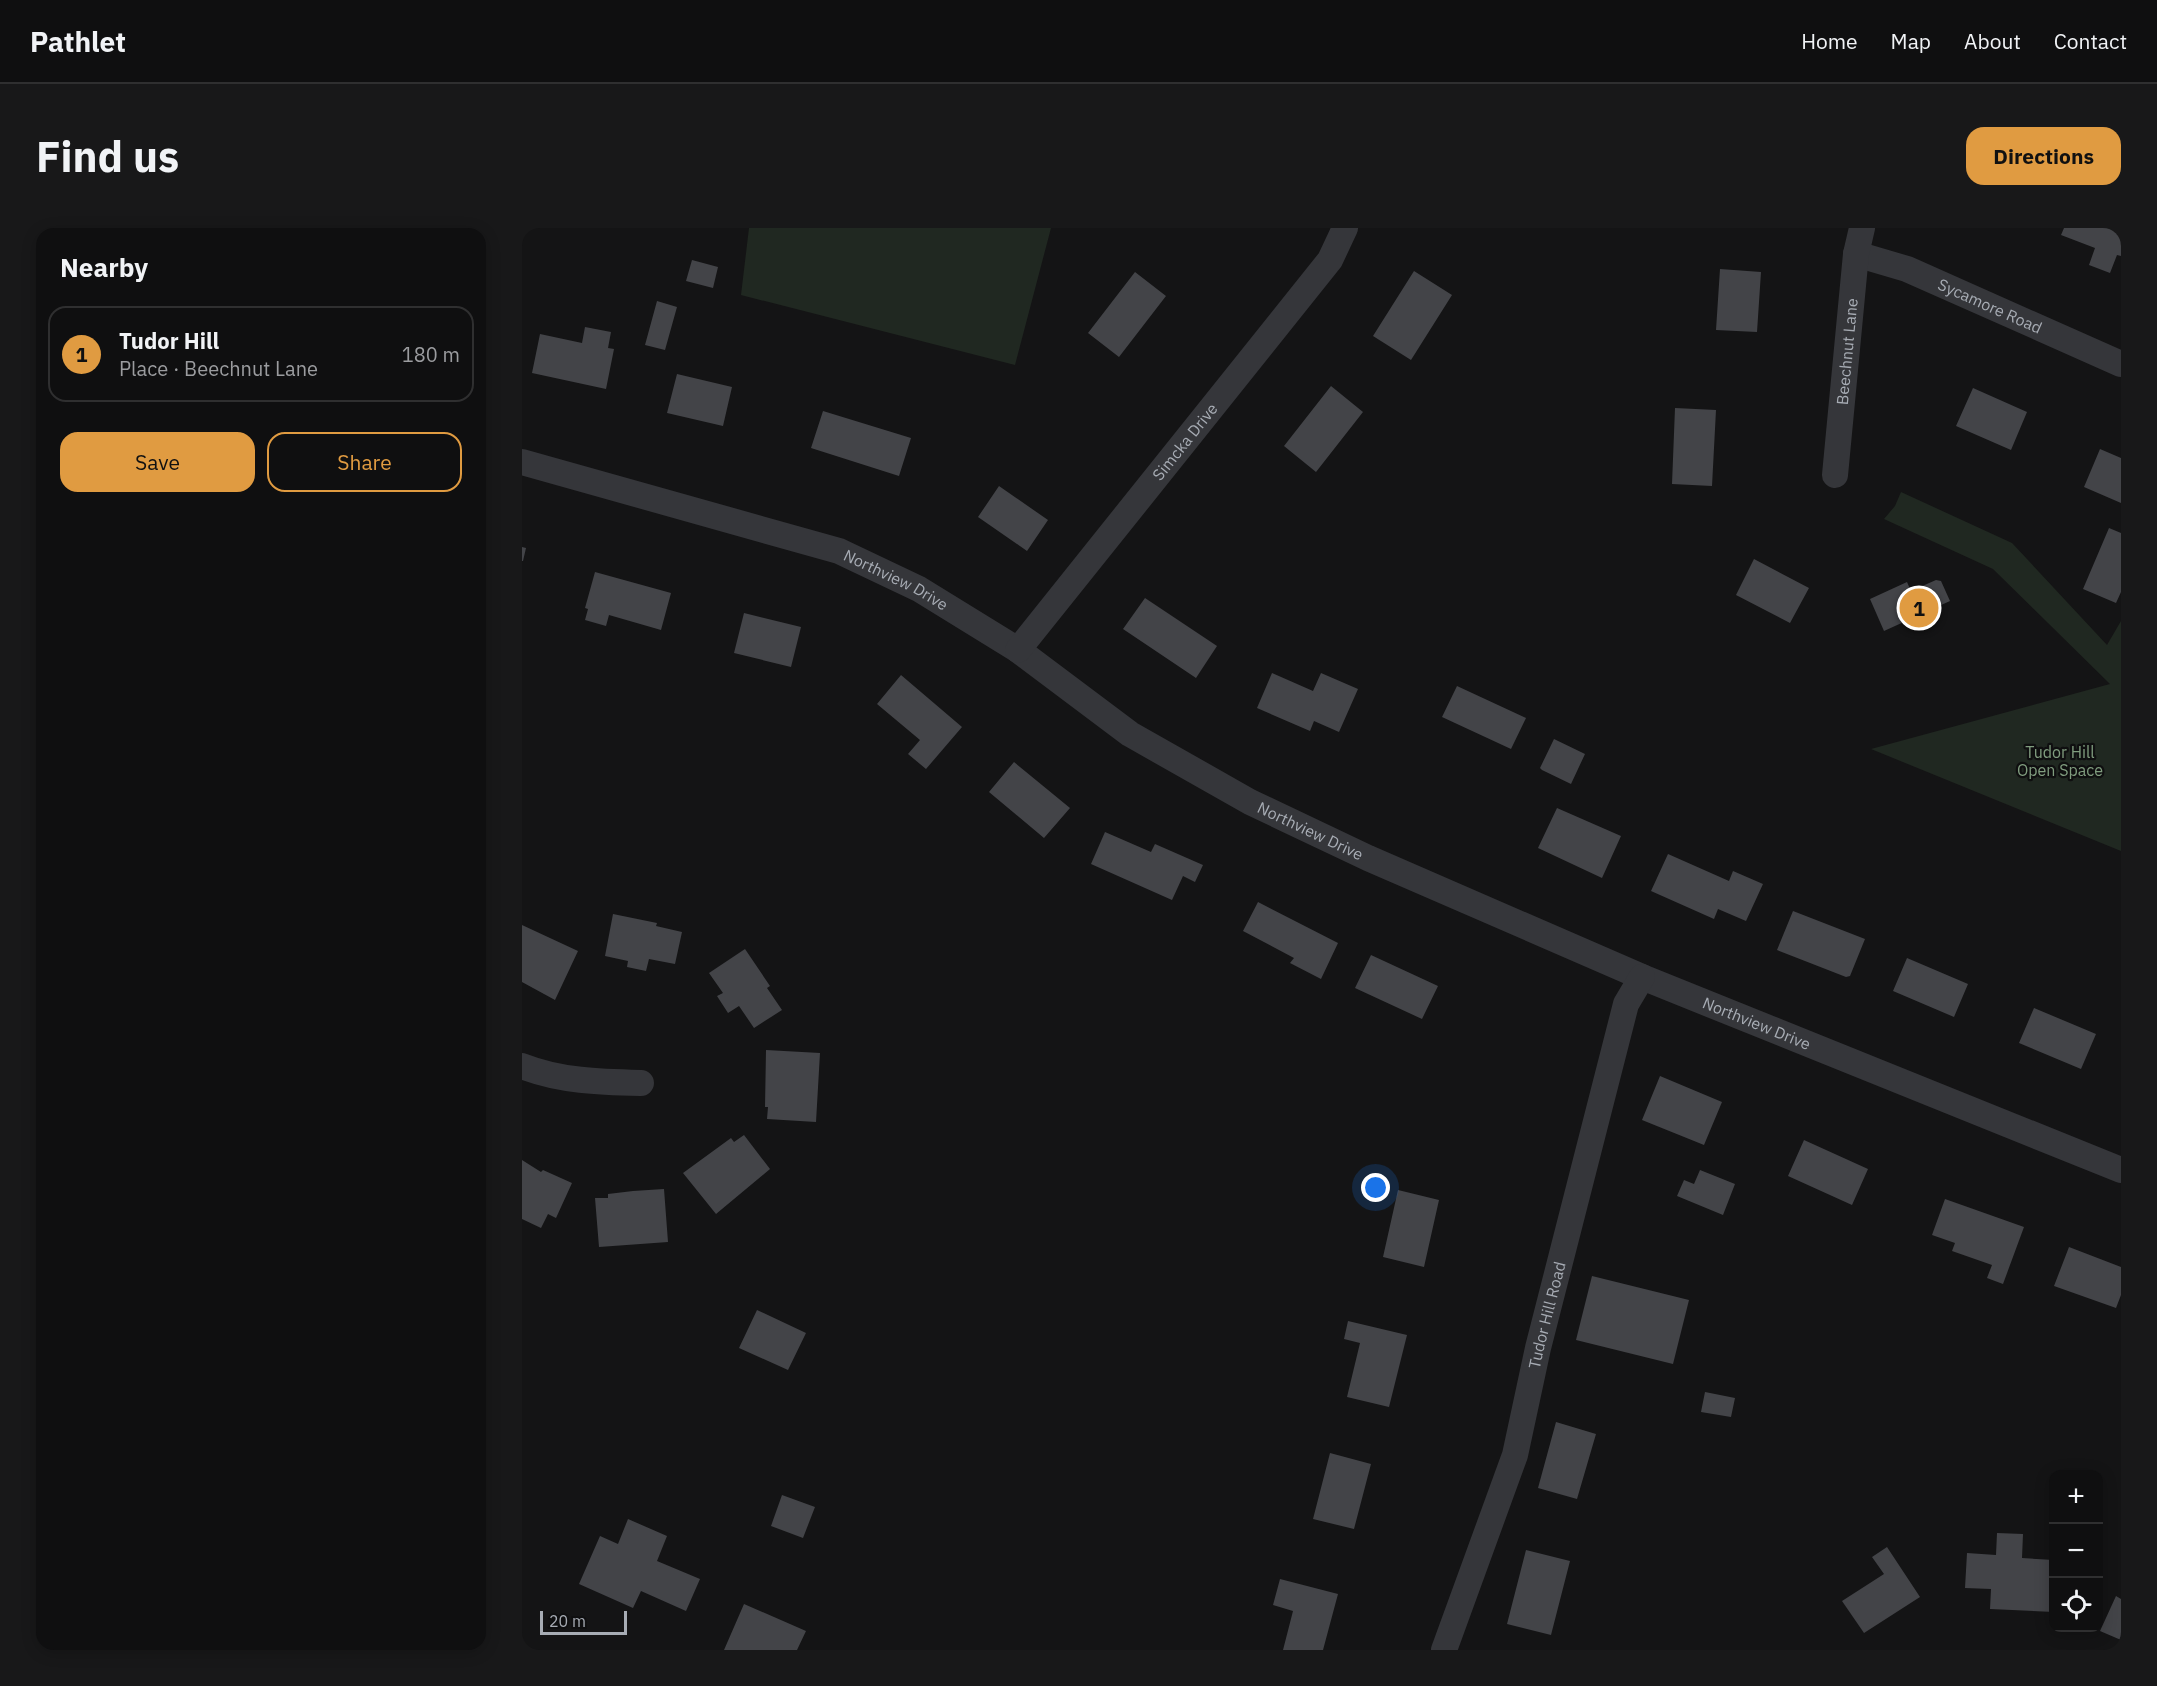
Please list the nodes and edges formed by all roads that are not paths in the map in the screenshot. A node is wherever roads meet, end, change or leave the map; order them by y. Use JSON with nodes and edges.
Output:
{"nodes":[{"id":1,"x":1345,"y":228,"type":"edge"},
{"id":2,"x":1862,"y":228,"type":"edge"},
{"id":3,"x":1857,"y":254,"type":"junction"},
{"id":4,"x":2121,"y":364,"type":"edge"},
{"id":5,"x":522,"y":462,"type":"edge"},
{"id":6,"x":1835,"y":475,"type":"dead end"},
{"id":7,"x":1018,"y":650,"type":"junction"},
{"id":8,"x":1642,"y":977,"type":"junction"},
{"id":9,"x":522,"y":1066,"type":"edge"},
{"id":10,"x":640,"y":1083,"type":"dead end"},
{"id":11,"x":2121,"y":1170,"type":"edge"},
{"id":12,"x":1444,"y":1650,"type":"edge"}],
"edges":[{"from":1,"to":7,"type":"street","name":"Simcka Drive"},
{"from":2,"to":3,"type":"street","name":"Beechnut Lane"},
{"from":3,"to":4,"type":"street","name":"Sycamore Road"},
{"from":3,"to":6,"type":"street","name":"Beechnut Lane"},
{"from":5,"to":7,"type":"street","name":"Northview Drive"},
{"from":7,"to":8,"type":"street","name":"Northview Drive"},
{"from":8,"to":11,"type":"street","name":"Northview Drive"},
{"from":8,"to":12,"type":"street","name":"Tudor Hill Road"},
{"from":9,"to":10,"type":"street"}]}
